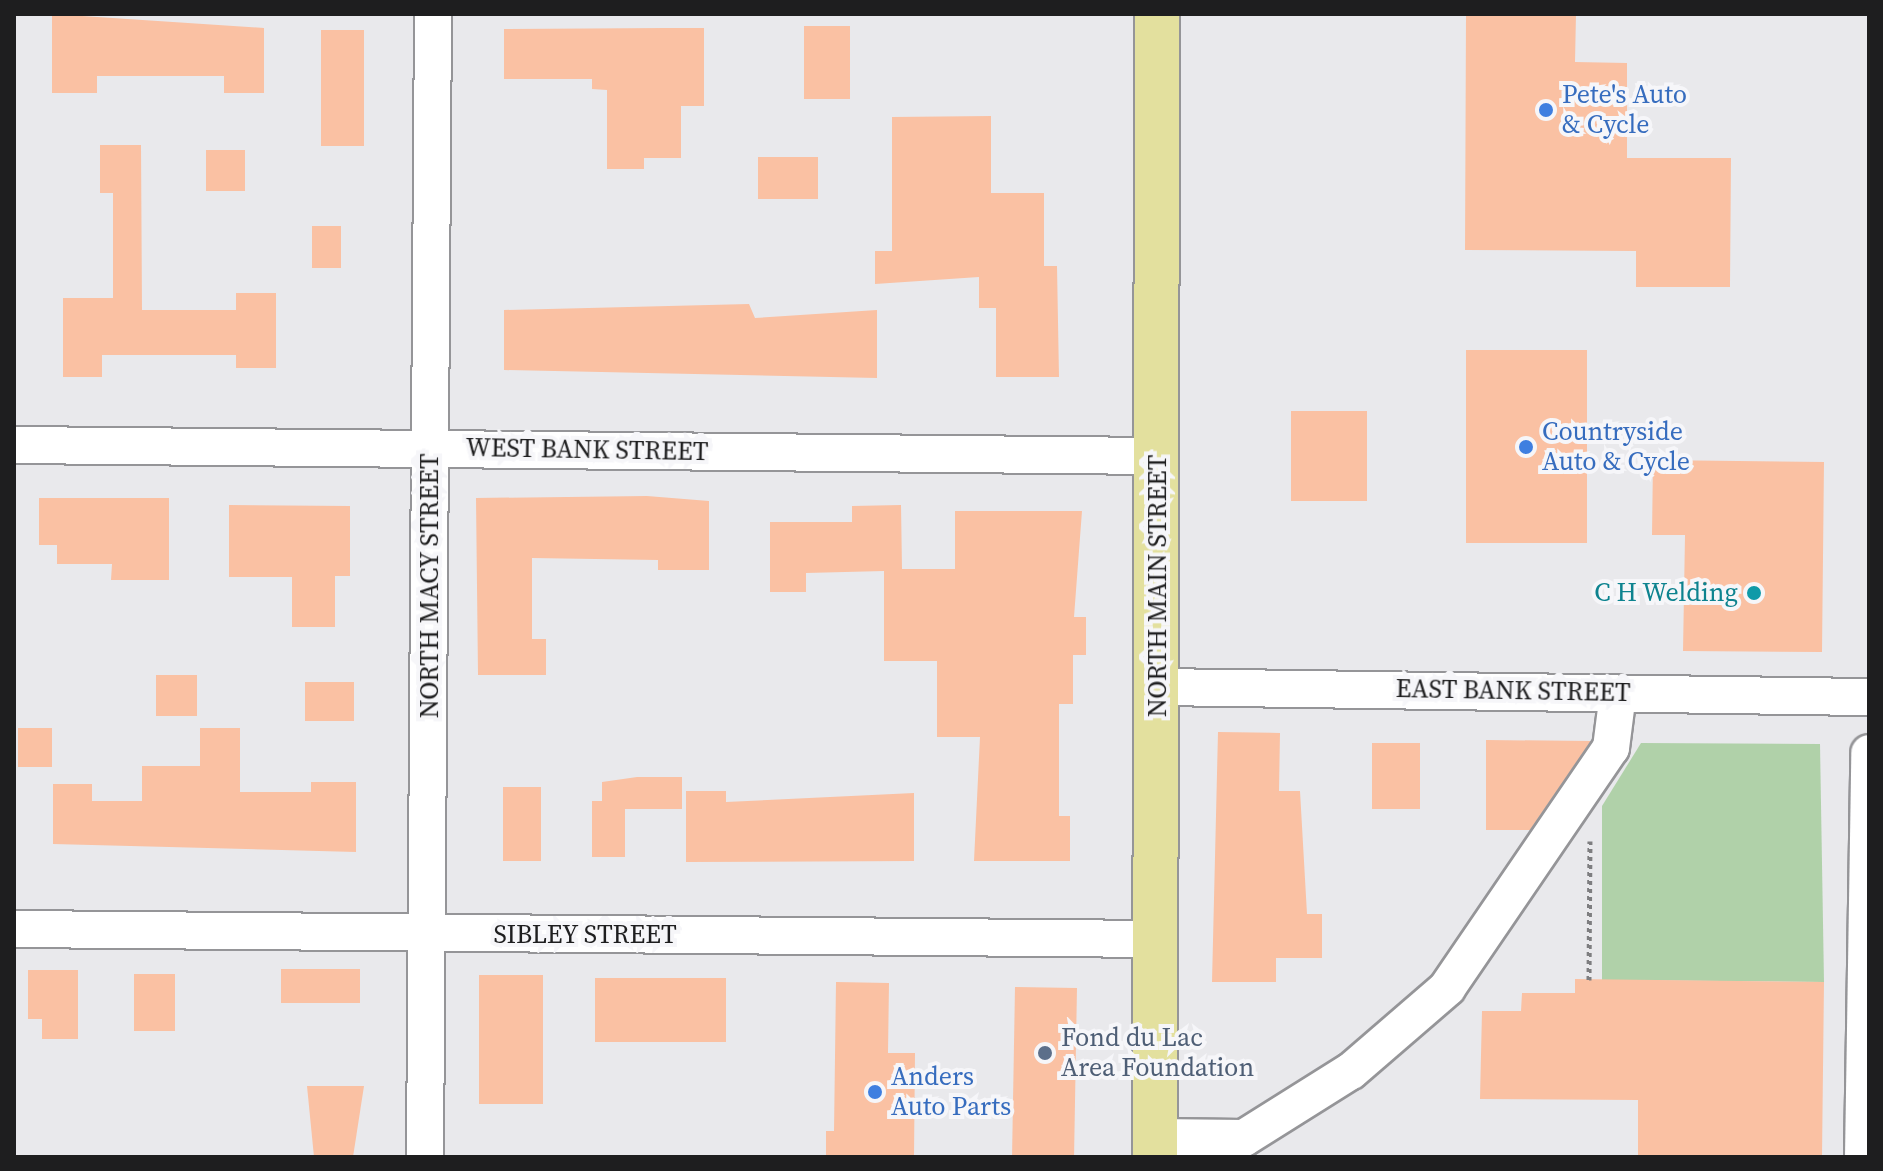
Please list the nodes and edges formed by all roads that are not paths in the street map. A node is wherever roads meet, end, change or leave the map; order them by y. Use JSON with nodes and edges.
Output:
{"nodes":[{"id":1,"x":433,"y":14,"type":"edge"},
{"id":2,"x":1157,"y":14,"type":"edge"},
{"id":3,"x":14,"y":445,"type":"edge"},
{"id":4,"x":431,"y":448,"type":"junction"},
{"id":5,"x":1160,"y":456,"type":"junction"},
{"id":6,"x":1158,"y":687,"type":"junction"},
{"id":7,"x":1618,"y":693,"type":"junction"},
{"id":8,"x":1869,"y":697,"type":"edge"},
{"id":9,"x":1869,"y":753,"type":"edge"},
{"id":10,"x":14,"y":929,"type":"edge"},
{"id":11,"x":428,"y":934,"type":"junction"},
{"id":12,"x":1155,"y":939,"type":"junction"},
{"id":13,"x":1155,"y":1147,"type":"edge"},
{"id":14,"x":425,"y":1157,"type":"edge"},
{"id":15,"x":1863,"y":1157,"type":"edge"}],
"edges":[{"from":1,"to":4,"type":"street","name":"NORTH MACY STREET"},
{"from":2,"to":5,"type":"main road","name":"NORTH MAIN STREET"},
{"from":3,"to":4,"type":"street","name":"WEST BANK STREET"},
{"from":4,"to":5,"type":"street","name":"WEST BANK STREET"},
{"from":4,"to":11,"type":"street","name":"NORTH MACY STREET"},
{"from":5,"to":6,"type":"main road","name":"NORTH MAIN STREET"},
{"from":6,"to":7,"type":"street","name":"EAST BANK STREET"},
{"from":6,"to":12,"type":"main road","name":"NORTH MAIN STREET"},
{"from":7,"to":8,"type":"street","name":"EAST BANK STREET"},
{"from":7,"to":13,"type":"street"},
{"from":9,"to":15,"type":"street"},
{"from":10,"to":11,"type":"street","name":"SIBLEY STREET"},
{"from":11,"to":12,"type":"street","name":"SIBLEY STREET"},
{"from":11,"to":14,"type":"street","name":"NORTH MACY STREET"},
{"from":12,"to":13,"type":"main road","name":"NORTH MAIN STREET"}]}
